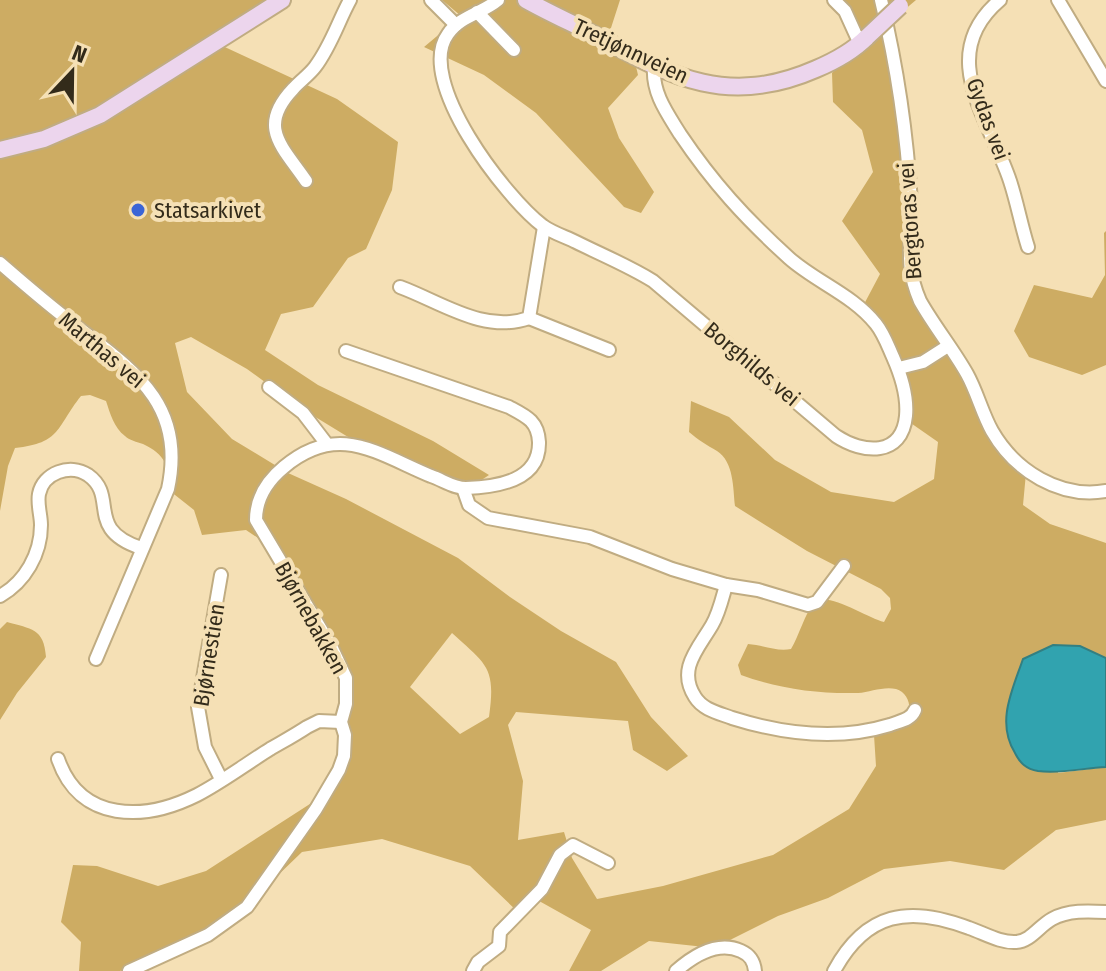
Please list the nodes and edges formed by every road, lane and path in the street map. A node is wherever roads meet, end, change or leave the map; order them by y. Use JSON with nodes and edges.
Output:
{"nodes":[{"id":1,"x":282,"y":0,"type":"edge"},
{"id":2,"x":350,"y":0,"type":"edge"},
{"id":3,"x":431,"y":0,"type":"edge"},
{"id":4,"x":498,"y":0,"type":"edge"},
{"id":5,"x":526,"y":0,"type":"edge"},
{"id":6,"x":834,"y":0,"type":"edge"},
{"id":7,"x":881,"y":0,"type":"edge"},
{"id":8,"x":1000,"y":0,"type":"edge"},
{"id":9,"x":1058,"y":0,"type":"edge"},
{"id":10,"x":903,"y":3,"type":"edge"},
{"id":11,"x":477,"y":12,"type":"junction"},
{"id":12,"x":456,"y":25,"type":"junction"},
{"id":13,"x":864,"y":40,"type":"junction"},
{"id":14,"x":514,"y":50,"type":"dead end"},
{"id":15,"x":654,"y":67,"type":"junction"},
{"id":16,"x":1106,"y":81,"type":"edge"},
{"id":17,"x":0,"y":150,"type":"edge"},
{"id":18,"x":306,"y":181,"type":"dead end"},
{"id":19,"x":544,"y":227,"type":"junction"},
{"id":20,"x":1028,"y":247,"type":"dead end"},
{"id":21,"x":0,"y":263,"type":"edge"},
{"id":22,"x":400,"y":287,"type":"dead end"},
{"id":23,"x":529,"y":318,"type":"junction"},
{"id":24,"x":948,"y":346,"type":"junction"},
{"id":25,"x":609,"y":350,"type":"dead end"},
{"id":26,"x":346,"y":351,"type":"dead end"},
{"id":27,"x":899,"y":368,"type":"junction"},
{"id":28,"x":269,"y":387,"type":"dead end"},
{"id":29,"x":326,"y":443,"type":"junction"},
{"id":30,"x":463,"y":488,"type":"junction"},
{"id":31,"x":1106,"y":491,"type":"edge"},
{"id":32,"x":141,"y":548,"type":"junction"},
{"id":33,"x":844,"y":566,"type":"dead end"},
{"id":34,"x":221,"y":575,"type":"dead end"},
{"id":35,"x":726,"y":585,"type":"junction"},
{"id":36,"x":0,"y":596,"type":"edge"},
{"id":37,"x":96,"y":659,"type":"dead end"},
{"id":38,"x":915,"y":710,"type":"dead end"},
{"id":39,"x":341,"y":722,"type":"junction"},
{"id":40,"x":58,"y":759,"type":"dead end"},
{"id":41,"x":221,"y":779,"type":"junction"},
{"id":42,"x":608,"y":863,"type":"dead end"},
{"id":43,"x":1106,"y":912,"type":"edge"},
{"id":44,"x":129,"y":971,"type":"edge"},
{"id":45,"x":473,"y":971,"type":"edge"},
{"id":46,"x":676,"y":971,"type":"edge"},
{"id":47,"x":755,"y":971,"type":"edge"},
{"id":48,"x":834,"y":971,"type":"edge"}],
"edges":[{"from":1,"to":17,"type":"street"},
{"from":2,"to":18,"type":"street"},
{"from":3,"to":12,"type":"street"},
{"from":4,"to":11,"type":"street"},
{"from":5,"to":15,"type":"street","name":"Tretjønnveien"},
{"from":6,"to":13,"type":"street"},
{"from":7,"to":24,"type":"street","name":"Bergtoras vei"},
{"from":8,"to":20,"type":"street","name":"Gydas vei"},
{"from":9,"to":16,"type":"street"},
{"from":10,"to":13,"type":"street","name":"Tretjønnveien","bridge":true},
{"from":11,"to":12,"type":"street"},
{"from":11,"to":14,"type":"street"},
{"from":12,"to":19,"type":"street","name":"Borghilds vei"},
{"from":13,"to":15,"type":"street","name":"Tretjønnveien"},
{"from":15,"to":27,"type":"street","name":"Borghilds vei"},
{"from":19,"to":23,"type":"street"},
{"from":19,"to":27,"type":"street","name":"Borghilds vei"},
{"from":21,"to":32,"type":"street","name":"Marthas vei"},
{"from":22,"to":23,"type":"street"},
{"from":23,"to":25,"type":"street"},
{"from":24,"to":27,"type":"street"},
{"from":24,"to":31,"type":"street","name":"Bergtoras vei"},
{"from":26,"to":30,"type":"street"},
{"from":28,"to":29,"type":"street"},
{"from":29,"to":30,"type":"street"},
{"from":29,"to":39,"type":"street","name":"Bjørnebakken"},
{"from":30,"to":35,"type":"street"},
{"from":32,"to":36,"type":"street"},
{"from":32,"to":37,"type":"street","name":"Marthas vei"},
{"from":33,"to":35,"type":"street"},
{"from":34,"to":41,"type":"street","name":"Bjørnestien"},
{"from":35,"to":38,"type":"street"},
{"from":39,"to":41,"type":"street"},
{"from":39,"to":44,"type":"street","name":"Bjørnebakken"},
{"from":40,"to":41,"type":"street"},
{"from":42,"to":45,"type":"street"},
{"from":43,"to":48,"type":"street"},
{"from":46,"to":47,"type":"street"}]}
